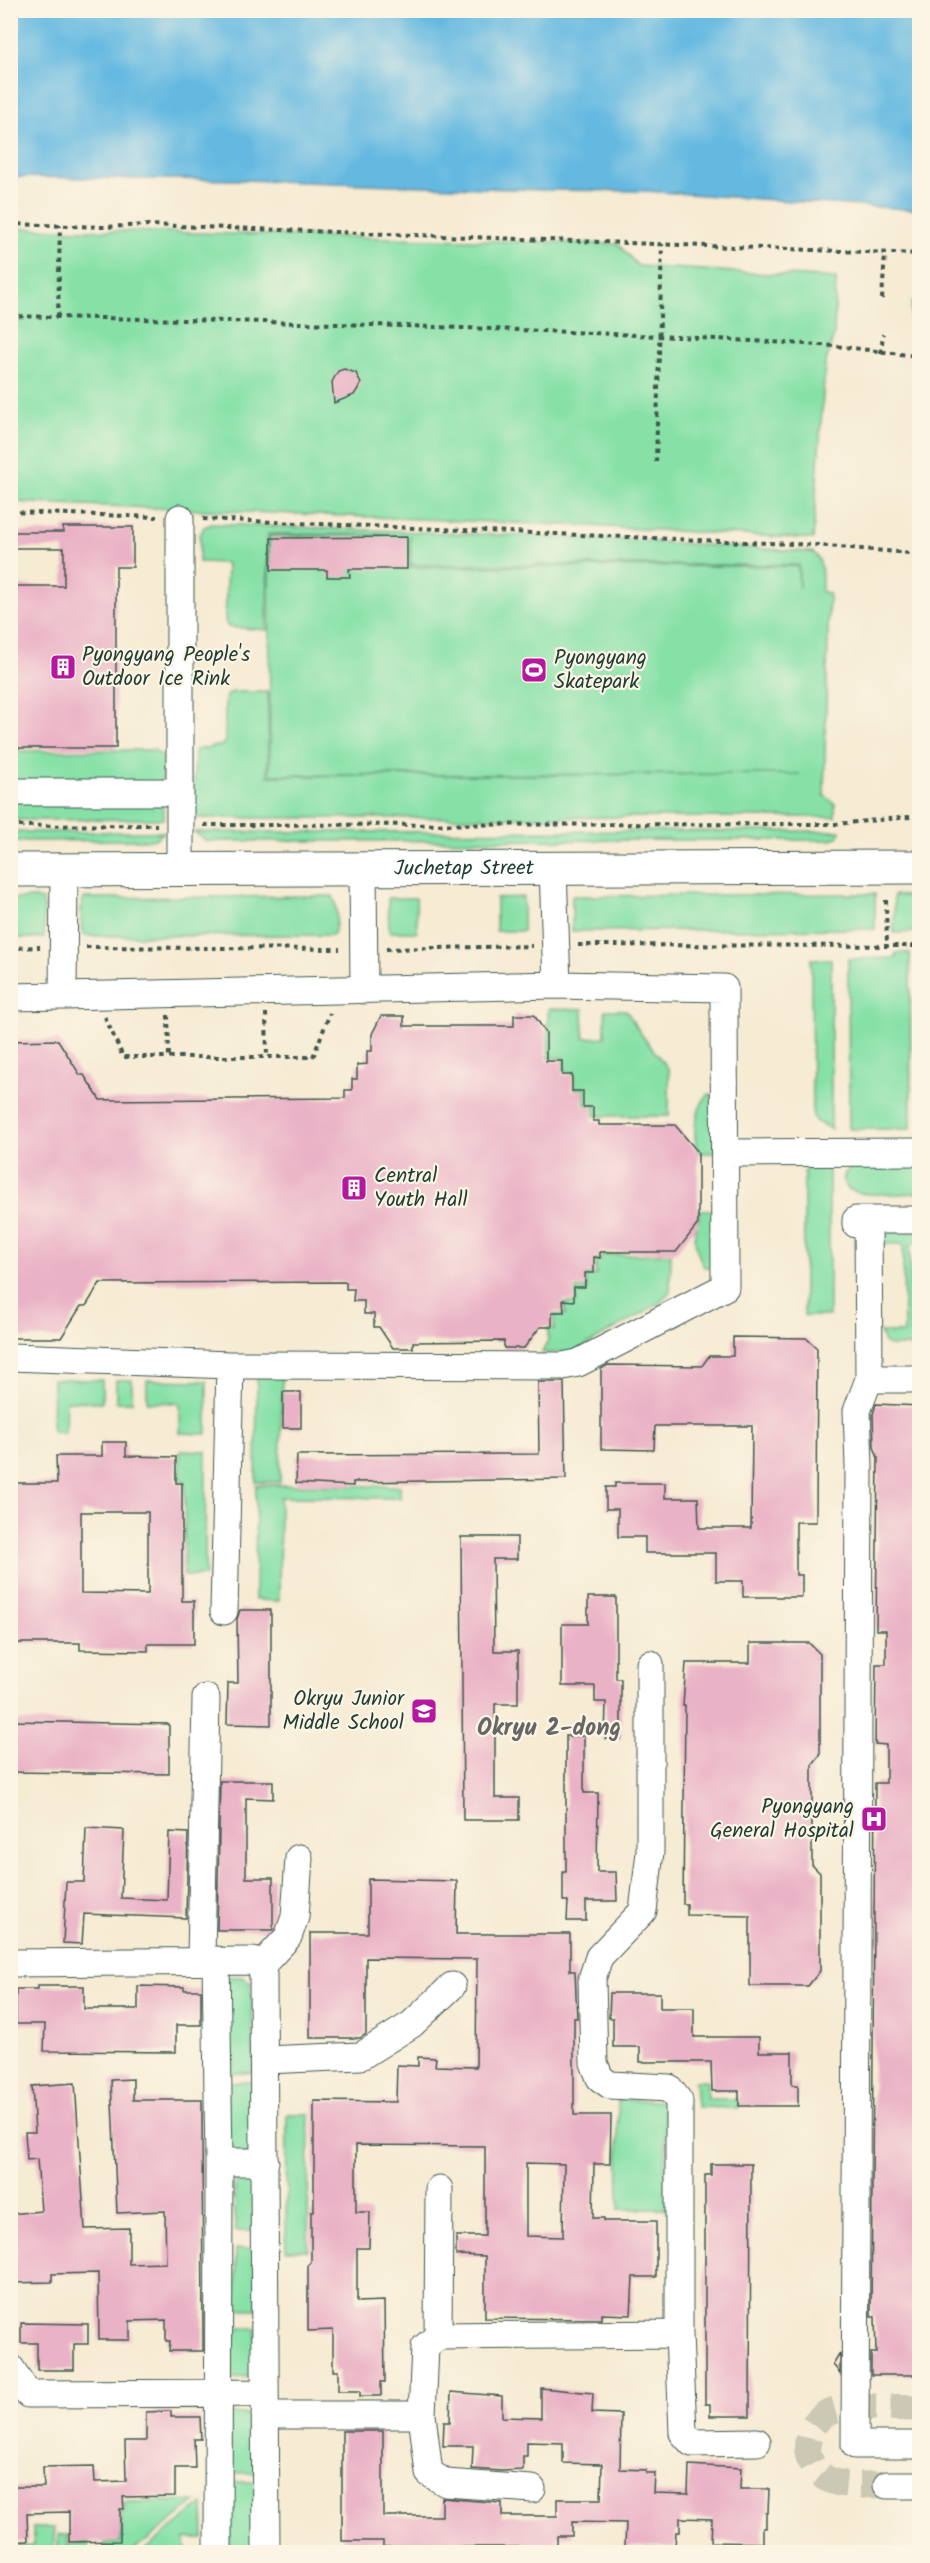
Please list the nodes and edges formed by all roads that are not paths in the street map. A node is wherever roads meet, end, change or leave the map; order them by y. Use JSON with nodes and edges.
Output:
{"nodes":[{"id":1,"x":180,"y":518,"type":"road end"},
{"id":2,"x":10,"y":792,"type":"edge"},
{"id":3,"x":180,"y":792,"type":"junction"},
{"id":4,"x":920,"y":867,"type":"edge"},
{"id":5,"x":180,"y":868,"type":"junction"},
{"id":6,"x":363,"y":868,"type":"junction"},
{"id":7,"x":554,"y":868,"type":"junction"},
{"id":8,"x":10,"y":870,"type":"edge"},
{"id":9,"x":64,"y":870,"type":"junction"},
{"id":10,"x":557,"y":985,"type":"junction"},
{"id":11,"x":364,"y":990,"type":"junction"},
{"id":12,"x":63,"y":996,"type":"junction"},
{"id":13,"x":10,"y":997,"type":"edge"},
{"id":14,"x":920,"y":1152,"type":"edge"},
{"id":15,"x":725,"y":1153,"type":"junction"},
{"id":16,"x":868,"y":1220,"type":"junction"},
{"id":17,"x":920,"y":1220,"type":"edge"},
{"id":18,"x":856,"y":1245,"type":"dead end"},
{"id":19,"x":10,"y":1357,"type":"edge"},
{"id":20,"x":230,"y":1365,"type":"junction"},
{"id":21,"x":869,"y":1379,"type":"junction"},
{"id":22,"x":920,"y":1379,"type":"edge"},
{"id":23,"x":224,"y":1611,"type":"dead end"},
{"id":24,"x":650,"y":1664,"type":"dead end"},
{"id":25,"x":206,"y":1698,"type":"dead end"},
{"id":26,"x":299,"y":1858,"type":"dead end"},
{"id":27,"x":209,"y":1960,"type":"junction"},
{"id":28,"x":10,"y":1963,"type":"edge"},
{"id":29,"x":260,"y":1967,"type":"junction"},
{"id":30,"x":452,"y":1986,"type":"dead end"},
{"id":31,"x":264,"y":2060,"type":"junction"},
{"id":32,"x":219,"y":2162,"type":"junction"},
{"id":33,"x":265,"y":2162,"type":"junction"},
{"id":34,"x":439,"y":2189,"type":"dead end"},
{"id":35,"x":680,"y":2334,"type":"junction"},
{"id":36,"x":438,"y":2336,"type":"junction"},
{"id":37,"x":10,"y":2367,"type":"edge"},
{"id":38,"x":219,"y":2394,"type":"junction"},
{"id":39,"x":265,"y":2404,"type":"junction"},
{"id":40,"x":422,"y":2415,"type":"junction"},
{"id":41,"x":757,"y":2442,"type":"dead end"},
{"id":42,"x":920,"y":2445,"type":"edge"},
{"id":43,"x":887,"y":2485,"type":"tunnel mouth"},
{"id":44,"x":920,"y":2485,"type":"edge"},
{"id":45,"x":532,"y":2489,"type":"dead end"},
{"id":46,"x":218,"y":2553,"type":"edge"},
{"id":47,"x":266,"y":2553,"type":"edge"}],
"edges":[{"from":1,"to":3,"type":"street"},
{"from":2,"to":3,"type":"street"},
{"from":3,"to":5,"type":"street"},
{"from":4,"to":7,"type":"main road","name":"Juchetap Street"},
{"from":5,"to":6,"type":"main road","name":"Juchetap Street"},
{"from":5,"to":9,"type":"main road","name":"Juchetap Street"},
{"from":6,"to":7,"type":"main road","name":"Juchetap Street"},
{"from":6,"to":11,"type":"street"},
{"from":7,"to":10,"type":"street"},
{"from":8,"to":9,"type":"main road","name":"Juchetap Street"},
{"from":9,"to":12,"type":"street"},
{"from":10,"to":11,"type":"street"},
{"from":10,"to":15,"type":"street"},
{"from":11,"to":12,"type":"street"},
{"from":12,"to":13,"type":"street"},
{"from":14,"to":15,"type":"street"},
{"from":15,"to":20,"type":"street"},
{"from":16,"to":17,"type":"street"},
{"from":16,"to":18,"type":"street"},
{"from":16,"to":21,"type":"street"},
{"from":19,"to":20,"type":"street"},
{"from":20,"to":23,"type":"street"},
{"from":21,"to":22,"type":"street"},
{"from":21,"to":42,"type":"street"},
{"from":24,"to":35,"type":"street"},
{"from":25,"to":27,"type":"street"},
{"from":26,"to":29,"type":"street"},
{"from":27,"to":28,"type":"street"},
{"from":27,"to":29,"type":"street"},
{"from":27,"to":32,"type":"street"},
{"from":29,"to":31,"type":"street"},
{"from":30,"to":31,"type":"street"},
{"from":31,"to":33,"type":"street"},
{"from":32,"to":33,"type":"street"},
{"from":32,"to":38,"type":"street"},
{"from":33,"to":39,"type":"street"},
{"from":34,"to":36,"type":"street"},
{"from":35,"to":36,"type":"street"},
{"from":35,"to":41,"type":"street"},
{"from":36,"to":40,"type":"street"},
{"from":37,"to":38,"type":"street"},
{"from":38,"to":39,"type":"street"},
{"from":38,"to":46,"type":"street"},
{"from":39,"to":40,"type":"street"},
{"from":39,"to":47,"type":"street"},
{"from":40,"to":45,"type":"street"},
{"from":43,"to":44,"type":"street"}]}
